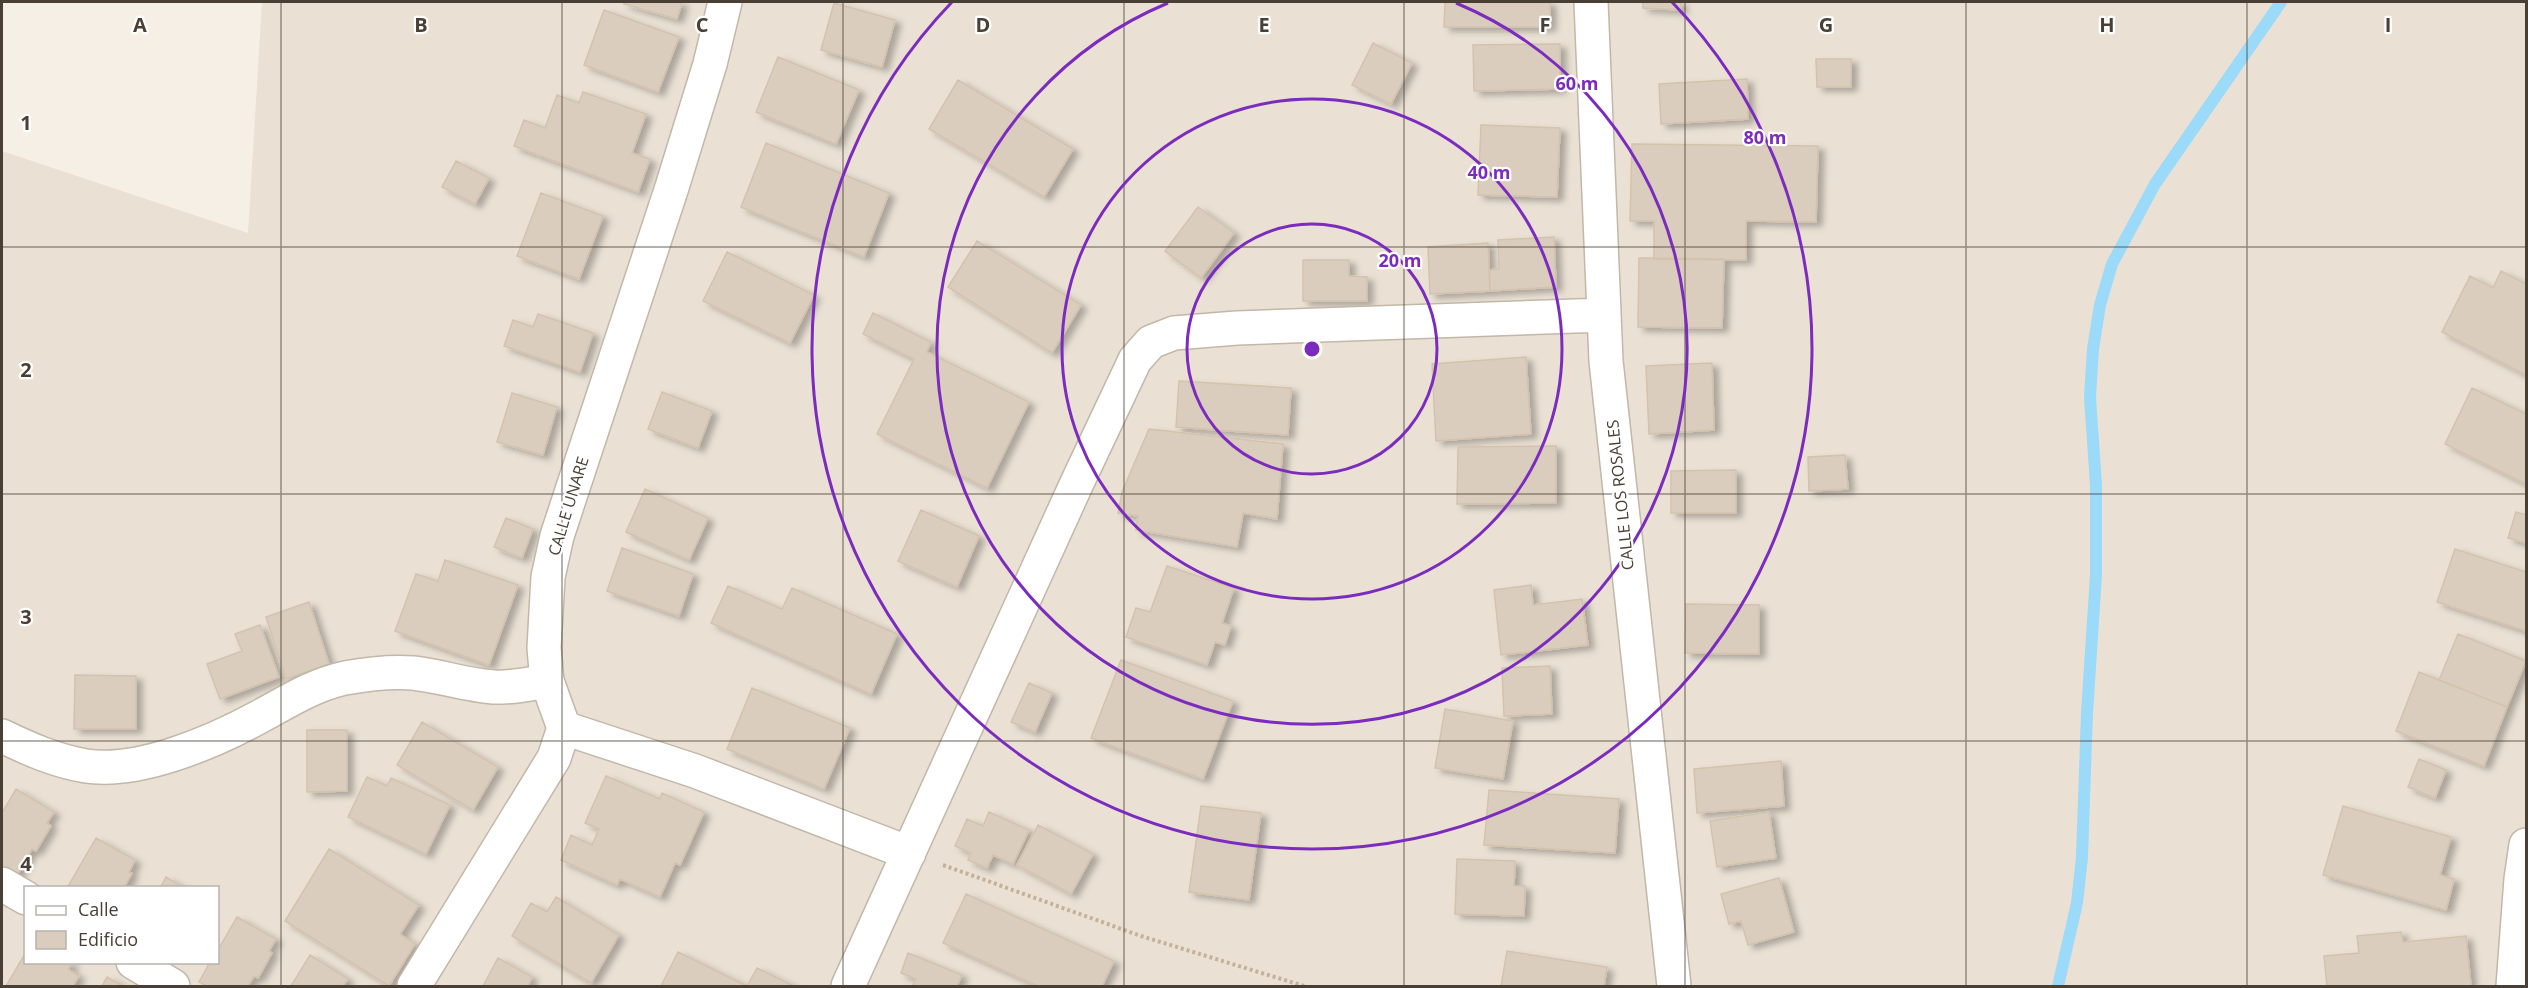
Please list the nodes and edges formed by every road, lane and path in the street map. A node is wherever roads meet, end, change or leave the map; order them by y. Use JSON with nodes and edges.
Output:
{"nodes":[{"id":1,"x":725,"y":2,"type":"edge"},
{"id":2,"x":1591,"y":2,"type":"edge"},
{"id":3,"x":1604,"y":315,"type":"junction"},
{"id":4,"x":547,"y":681,"type":"junction"},
{"id":5,"x":564,"y":728,"type":"junction"},
{"id":6,"x":2,"y":736,"type":"edge"},
{"id":7,"x":2526,"y":846,"type":"edge"},
{"id":8,"x":909,"y":853,"type":"junction"},
{"id":9,"x":2,"y":884,"type":"edge"},
{"id":10,"x":24,"y":897,"type":"edge"},
{"id":11,"x":135,"y":964,"type":"edge"},
{"id":12,"x":173,"y":987,"type":"edge"},
{"id":13,"x":414,"y":987,"type":"edge"},
{"id":14,"x":848,"y":987,"type":"edge"},
{"id":15,"x":1304,"y":987,"type":"edge"},
{"id":16,"x":1674,"y":987,"type":"edge"},
{"id":17,"x":2513,"y":987,"type":"edge"}],
"edges":[{"from":1,"to":4,"type":"street","name":"CALLE UNARE"},
{"from":2,"to":3,"type":"street","name":"CALLE LOS ROSALES"},
{"from":3,"to":8,"type":"street"},
{"from":3,"to":16,"type":"street","name":"CALLE LOS ROSALES"},
{"from":4,"to":5,"type":"street","name":"CALLE UNARE"},
{"from":4,"to":6,"type":"street"},
{"from":5,"to":8,"type":"street"},
{"from":5,"to":13,"type":"street"},
{"from":7,"to":17,"type":"street"},
{"from":8,"to":14,"type":"street"},
{"from":8,"to":15,"type":"path"},
{"from":9,"to":10,"type":"street"},
{"from":11,"to":12,"type":"street"}]}
